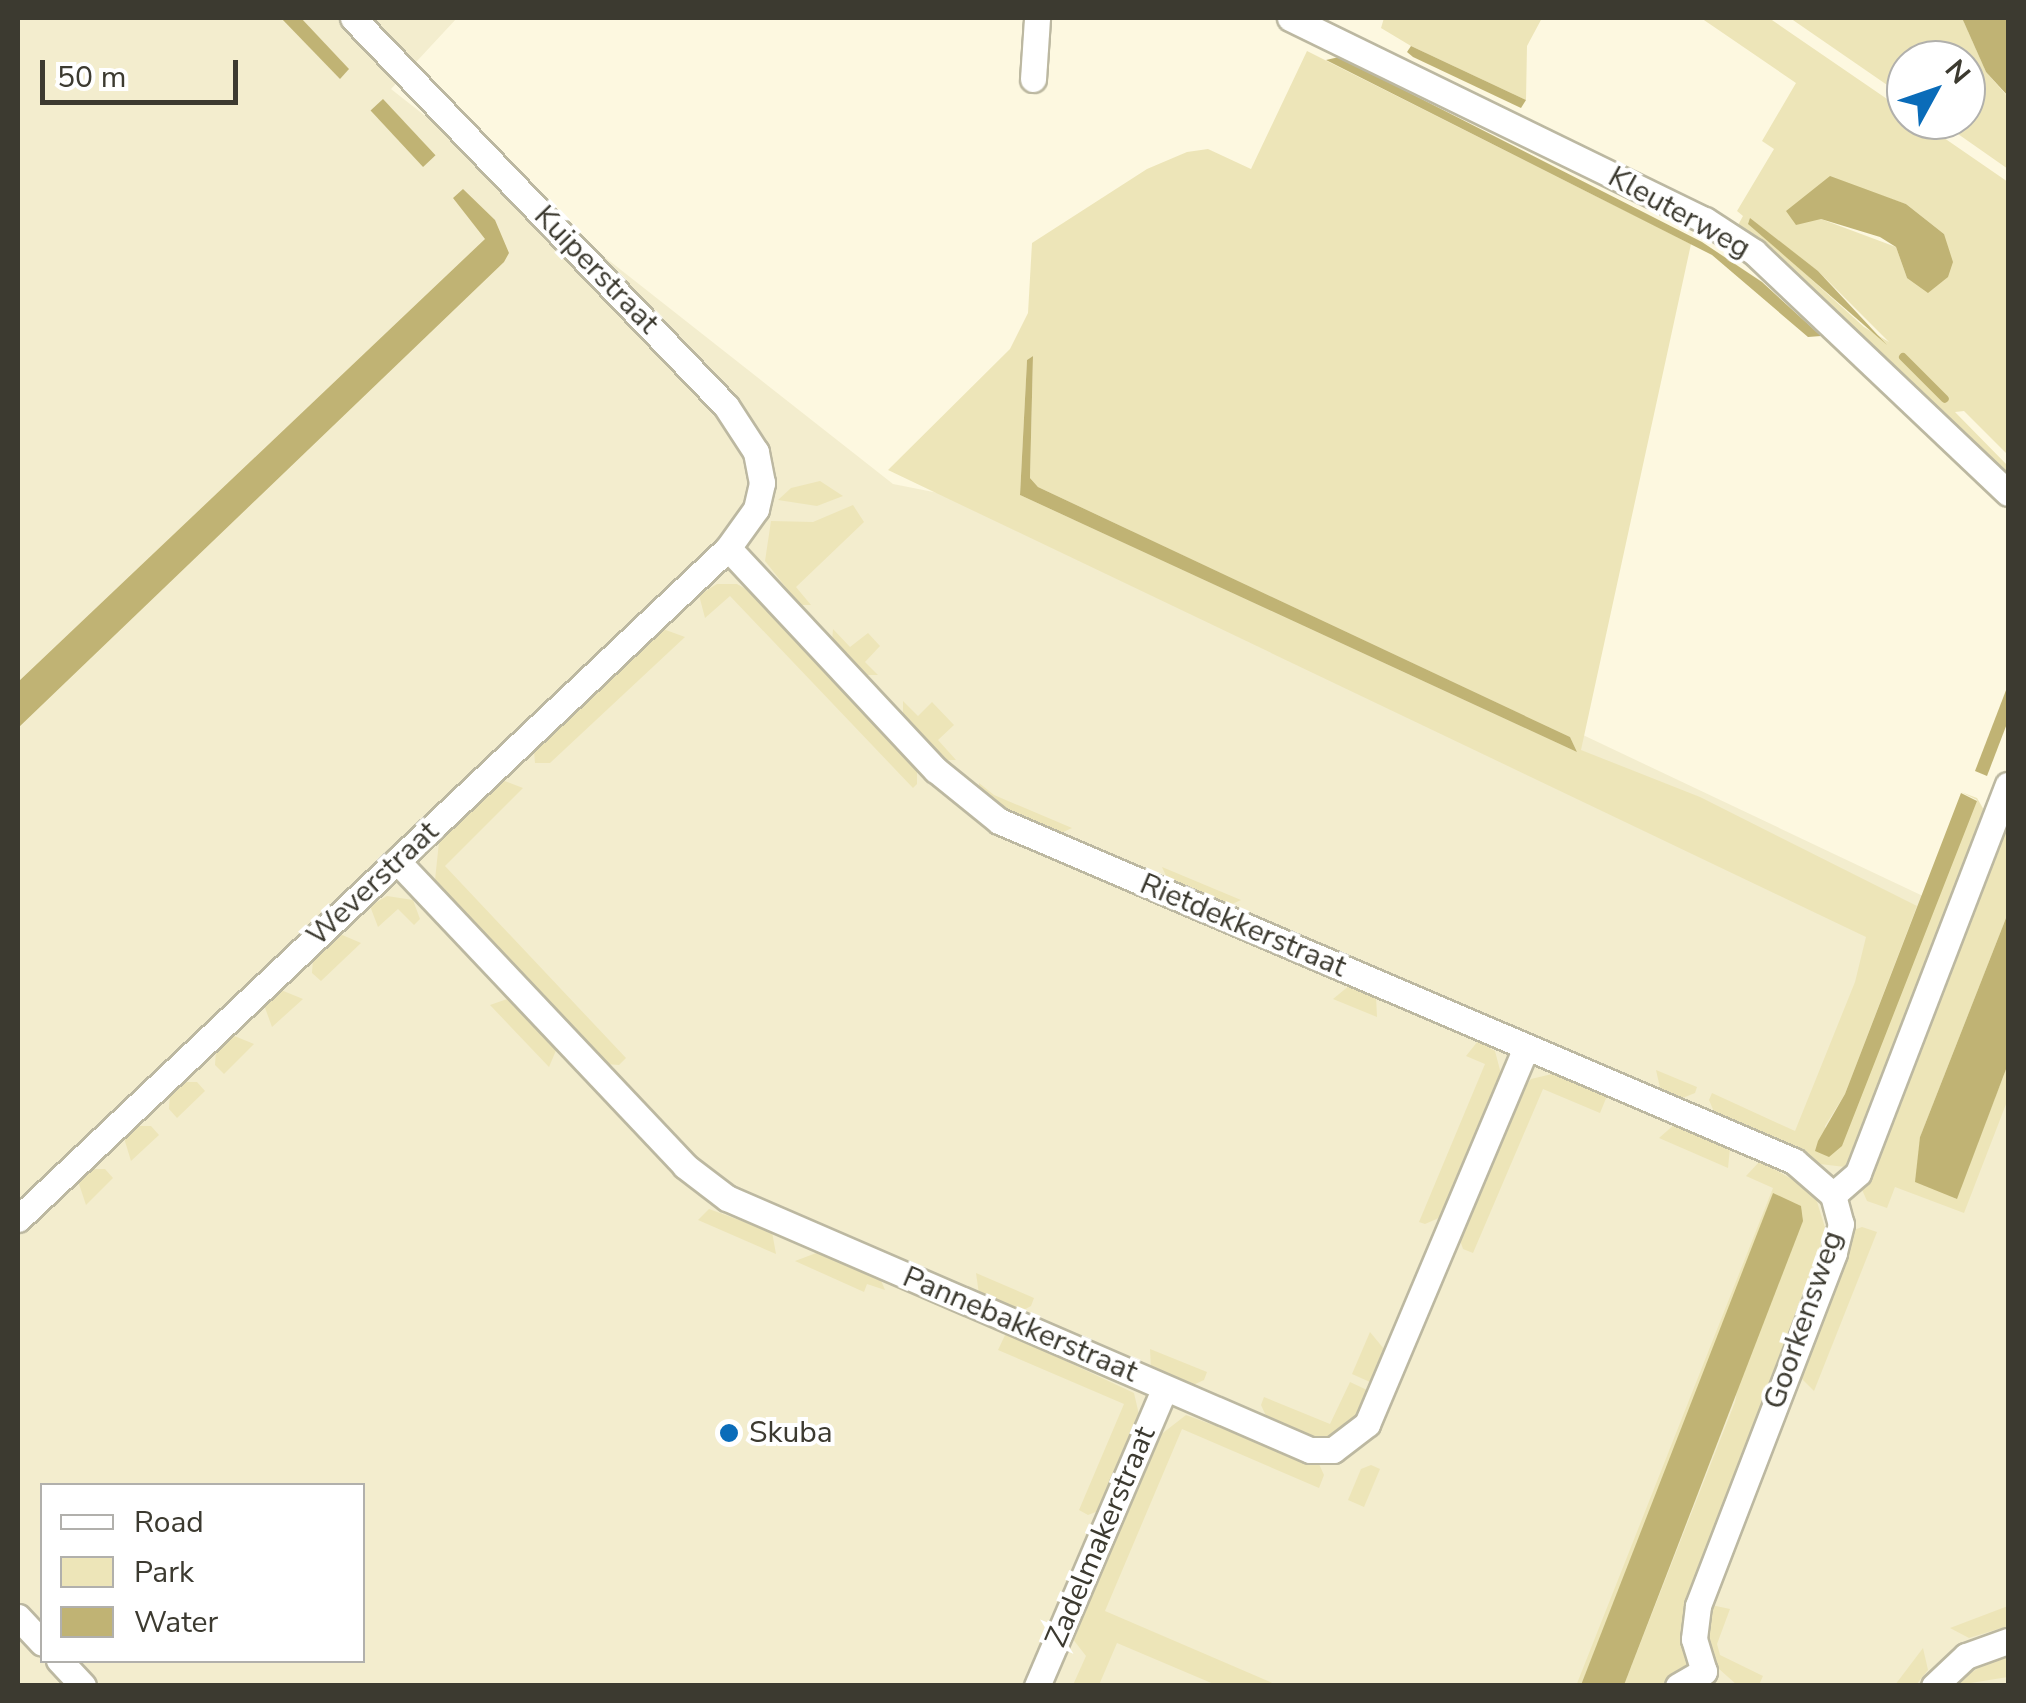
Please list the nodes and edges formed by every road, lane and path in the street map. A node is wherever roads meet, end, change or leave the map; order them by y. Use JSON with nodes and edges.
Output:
{"nodes":[{"id":1,"x":354,"y":18,"type":"edge"},
{"id":2,"x":1037,"y":18,"type":"edge"},
{"id":3,"x":1290,"y":18,"type":"edge"},
{"id":4,"x":1034,"y":80,"type":"dead end"},
{"id":5,"x":2008,"y":493,"type":"edge"},
{"id":6,"x":728,"y":548,"type":"junction"},
{"id":7,"x":2008,"y":785,"type":"edge"},
{"id":8,"x":396,"y":862,"type":"junction"},
{"id":9,"x":1526,"y":1047,"type":"junction"},
{"id":10,"x":1833,"y":1195,"type":"junction"},
{"id":11,"x":18,"y":1219,"type":"edge"},
{"id":12,"x":1165,"y":1388,"type":"junction"},
{"id":13,"x":18,"y":1616,"type":"edge"},
{"id":14,"x":40,"y":1641,"type":"edge"},
{"id":15,"x":2008,"y":1641,"type":"edge"},
{"id":16,"x":62,"y":1663,"type":"edge"},
{"id":17,"x":1711,"y":1678,"type":"edge"},
{"id":18,"x":83,"y":1686,"type":"edge"},
{"id":19,"x":1037,"y":1686,"type":"edge"},
{"id":20,"x":1678,"y":1686,"type":"edge"},
{"id":21,"x":1934,"y":1686,"type":"edge"}],
"edges":[{"from":1,"to":6,"type":"street","name":"Kuiperstraat"},
{"from":2,"to":4,"type":"street"},
{"from":3,"to":5,"type":"street","name":"Kleuterweg"},
{"from":6,"to":8,"type":"street","name":"Weverstraat"},
{"from":6,"to":9,"type":"street","name":"Rietdekkerstraat"},
{"from":7,"to":10,"type":"street","name":"Goorkensweg"},
{"from":8,"to":11,"type":"street","name":"Weverstraat"},
{"from":8,"to":12,"type":"street","name":"Pannebakkerstraat"},
{"from":9,"to":10,"type":"street","name":"Rietdekkerstraat"},
{"from":9,"to":12,"type":"street","name":"Pannebakkerstraat"},
{"from":10,"to":17,"type":"street","name":"Goorkensweg"},
{"from":12,"to":19,"type":"street","name":"Zadelmakerstraat"},
{"from":13,"to":14,"type":"street"},
{"from":15,"to":21,"type":"street"},
{"from":16,"to":18,"type":"street"},
{"from":17,"to":20,"type":"street","name":"Goorkensweg"}]}
